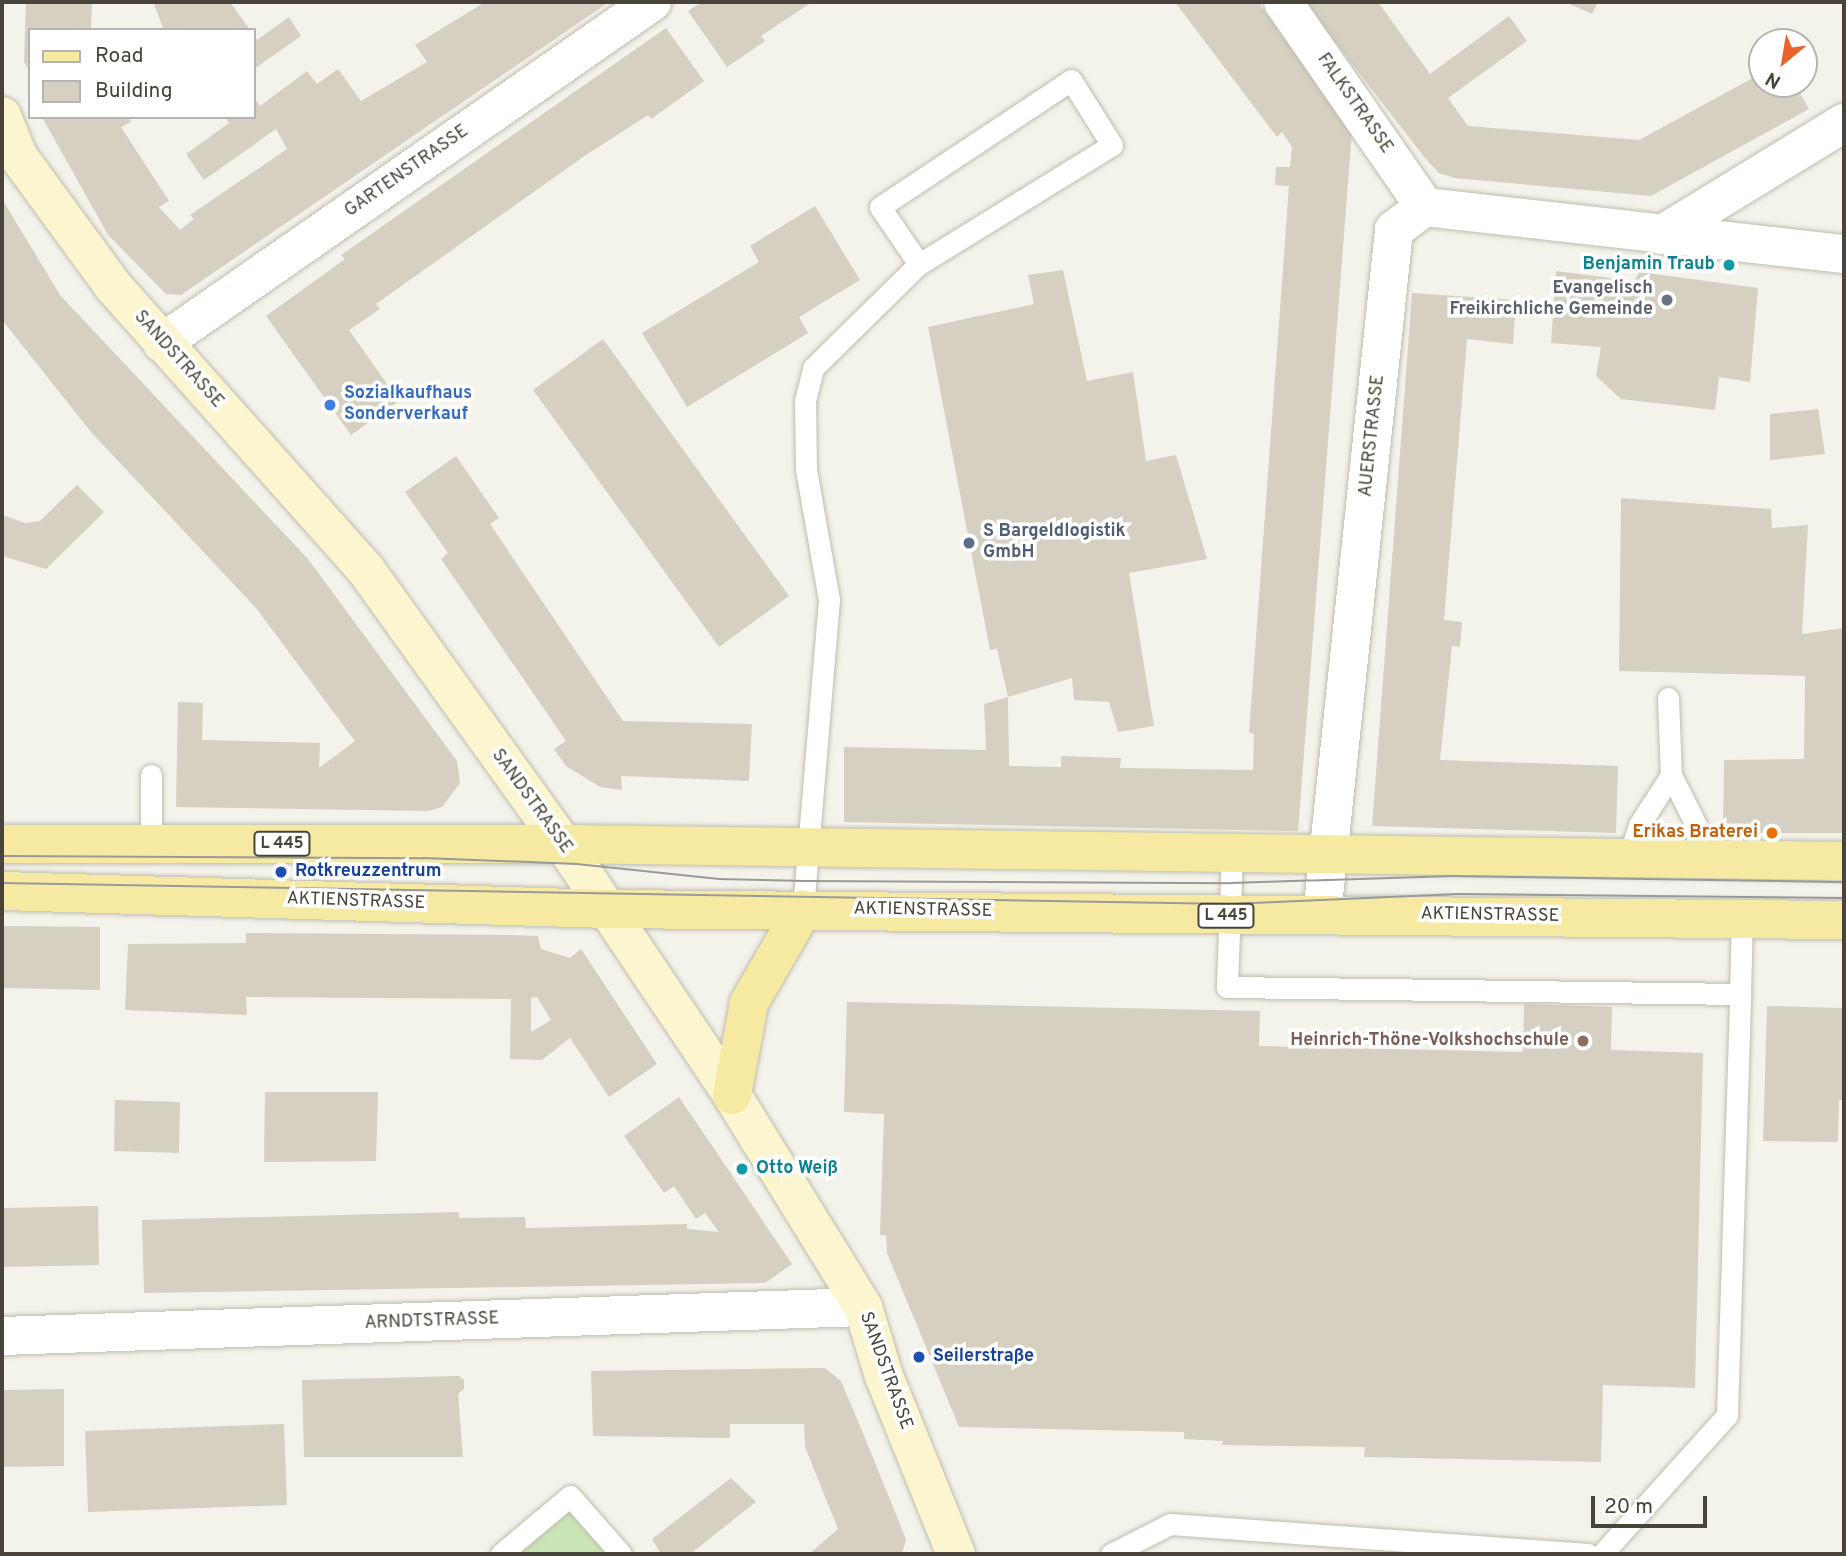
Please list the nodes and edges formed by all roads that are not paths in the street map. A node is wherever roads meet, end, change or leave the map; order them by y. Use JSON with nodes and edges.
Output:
{"nodes":[{"id":1,"x":652,"y":2,"type":"edge"},
{"id":2,"x":1283,"y":2,"type":"edge"},
{"id":3,"x":2,"y":116,"type":"edge"},
{"id":4,"x":1844,"y":123,"type":"edge"},
{"id":5,"x":1425,"y":207,"type":"junction"},
{"id":6,"x":1661,"y":235,"type":"junction"},
{"id":7,"x":1844,"y":254,"type":"edge"},
{"id":8,"x":919,"y":264,"type":"junction"},
{"id":9,"x":162,"y":343,"type":"junction"},
{"id":10,"x":1668,"y":698,"type":"dead end"},
{"id":11,"x":151,"y":775,"type":"dead end"},
{"id":12,"x":1671,"y":775,"type":"junction"},
{"id":13,"x":151,"y":843,"type":"junction"},
{"id":14,"x":2,"y":844,"type":"edge"},
{"id":15,"x":562,"y":844,"type":"junction"},
{"id":16,"x":807,"y":848,"type":"junction"},
{"id":17,"x":1232,"y":855,"type":"junction"},
{"id":18,"x":1329,"y":856,"type":"junction"},
{"id":19,"x":1629,"y":856,"type":"junction"},
{"id":20,"x":1701,"y":858,"type":"junction"},
{"id":21,"x":1844,"y":861,"type":"edge"},
{"id":22,"x":2,"y":891,"type":"edge"},
{"id":23,"x":607,"y":909,"type":"junction"},
{"id":24,"x":803,"y":909,"type":"junction"},
{"id":25,"x":1322,"y":915,"type":"junction"},
{"id":26,"x":1230,"y":916,"type":"junction"},
{"id":27,"x":1742,"y":920,"type":"junction"},
{"id":28,"x":1844,"y":920,"type":"edge"},
{"id":29,"x":1740,"y":994,"type":"junction"},
{"id":30,"x":732,"y":1095,"type":"junction"},
{"id":31,"x":863,"y":1307,"type":"junction"},
{"id":32,"x":2,"y":1336,"type":"edge"},
{"id":33,"x":501,"y":1554,"type":"edge"},
{"id":34,"x":621,"y":1554,"type":"edge"},
{"id":35,"x":956,"y":1554,"type":"edge"},
{"id":36,"x":1111,"y":1554,"type":"edge"},
{"id":37,"x":1588,"y":1554,"type":"edge"},
{"id":38,"x":1602,"y":1554,"type":"edge"}],
"edges":[{"from":1,"to":9,"type":"street","name":"GARTENSTRASSE"},
{"from":2,"to":5,"type":"street","name":"FALKSTRASSE"},
{"from":3,"to":9,"type":"street","name":"SANDSTRASSE"},
{"from":4,"to":6,"type":"street"},
{"from":5,"to":6,"type":"street"},
{"from":5,"to":18,"type":"street","name":"AUERSTRASSE"},
{"from":6,"to":7,"type":"street"},
{"from":8,"to":8,"type":"lane"},
{"from":8,"to":16,"type":"lane"},
{"from":9,"to":15,"type":"street","name":"SANDSTRASSE"},
{"from":10,"to":12,"type":"lane"},
{"from":11,"to":13,"type":"lane"},
{"from":12,"to":19,"type":"lane"},
{"from":12,"to":20,"type":"lane"},
{"from":13,"to":14,"type":"main road","number":"L 445"},
{"from":13,"to":15,"type":"main road","number":"L 445"},
{"from":15,"to":16,"type":"main road","number":"L 445"},
{"from":15,"to":23,"type":"street","name":"SANDSTRASSE"},
{"from":16,"to":17,"type":"main road","number":"L 445"},
{"from":16,"to":24,"type":"lane"},
{"from":17,"to":18,"type":"main road","number":"L 445"},
{"from":17,"to":26,"type":"lane"},
{"from":18,"to":19,"type":"main road","number":"L 445"},
{"from":18,"to":25,"type":"street","name":"AUERSTRASSE"},
{"from":19,"to":20,"type":"main road","number":"L 445"},
{"from":20,"to":21,"type":"main road","number":"L 445"},
{"from":22,"to":23,"type":"main road","name":"AKTIENSTRASSE","number":"L 445"},
{"from":23,"to":24,"type":"main road","name":"AKTIENSTRASSE","number":"L 445"},
{"from":23,"to":30,"type":"street","name":"SANDSTRASSE"},
{"from":24,"to":26,"type":"main road","name":"AKTIENSTRASSE","number":"L 445"},
{"from":24,"to":30,"type":"main road"},
{"from":25,"to":26,"type":"main road","name":"AKTIENSTRASSE","number":"L 445"},
{"from":25,"to":27,"type":"main road","name":"AKTIENSTRASSE","number":"L 445"},
{"from":26,"to":29,"type":"lane"},
{"from":27,"to":28,"type":"main road","name":"AKTIENSTRASSE","number":"L 445"},
{"from":27,"to":29,"type":"lane"},
{"from":29,"to":38,"type":"lane"},
{"from":30,"to":31,"type":"street","name":"SANDSTRASSE"},
{"from":31,"to":32,"type":"street","name":"ARNDTSTRASSE"},
{"from":31,"to":35,"type":"street","name":"SANDSTRASSE"},
{"from":33,"to":34,"type":"lane"},
{"from":36,"to":37,"type":"lane"}]}
